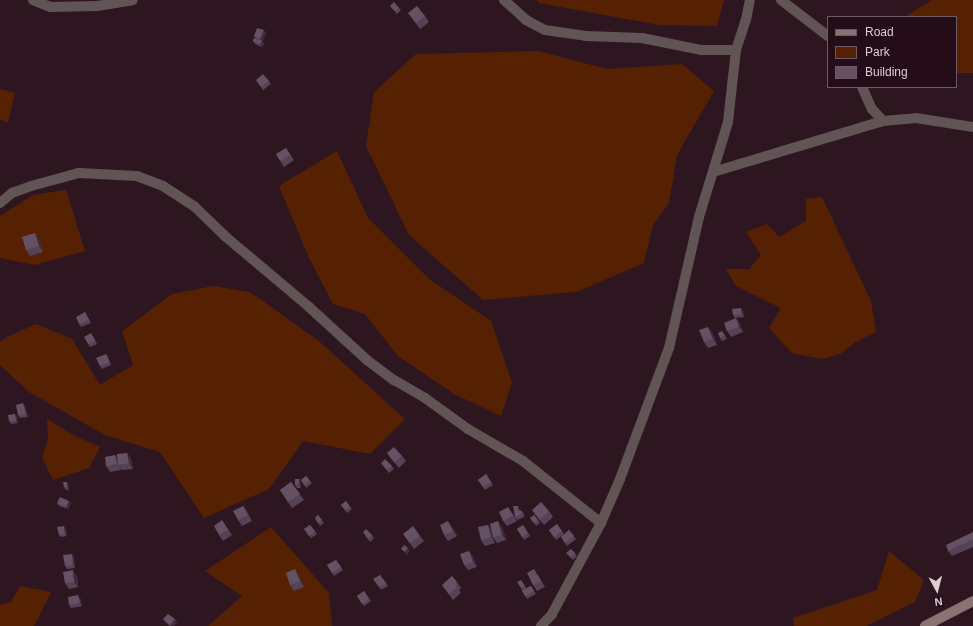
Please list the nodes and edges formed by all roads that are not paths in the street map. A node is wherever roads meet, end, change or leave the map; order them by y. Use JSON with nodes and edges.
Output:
{"nodes":[{"id":1,"x":33,"y":0,"type":"edge"},
{"id":2,"x":133,"y":0,"type":"edge"},
{"id":3,"x":504,"y":0,"type":"edge"},
{"id":4,"x":750,"y":0,"type":"edge"},
{"id":5,"x":781,"y":0,"type":"edge"},
{"id":6,"x":827,"y":35,"type":"edge"},
{"id":7,"x":736,"y":50,"type":"junction"},
{"id":8,"x":862,"y":88,"type":"edge"},
{"id":9,"x":883,"y":120,"type":"junction"},
{"id":10,"x":973,"y":127,"type":"edge"},
{"id":11,"x":713,"y":172,"type":"junction"},
{"id":12,"x":0,"y":203,"type":"edge"},
{"id":13,"x":601,"y":523,"type":"junction"},
{"id":14,"x":973,"y":601,"type":"edge"},
{"id":15,"x":541,"y":626,"type":"edge"},
{"id":16,"x":926,"y":626,"type":"edge"}],
"edges":[{"from":1,"to":2,"type":"street"},
{"from":3,"to":7,"type":"street"},
{"from":4,"to":7,"type":"street"},
{"from":5,"to":6,"type":"street"},
{"from":7,"to":11,"type":"street"},
{"from":8,"to":9,"type":"street"},
{"from":9,"to":10,"type":"street"},
{"from":9,"to":11,"type":"street"},
{"from":11,"to":13,"type":"street"},
{"from":12,"to":13,"type":"street"},
{"from":13,"to":15,"type":"street"},
{"from":14,"to":16,"type":"street"}]}
